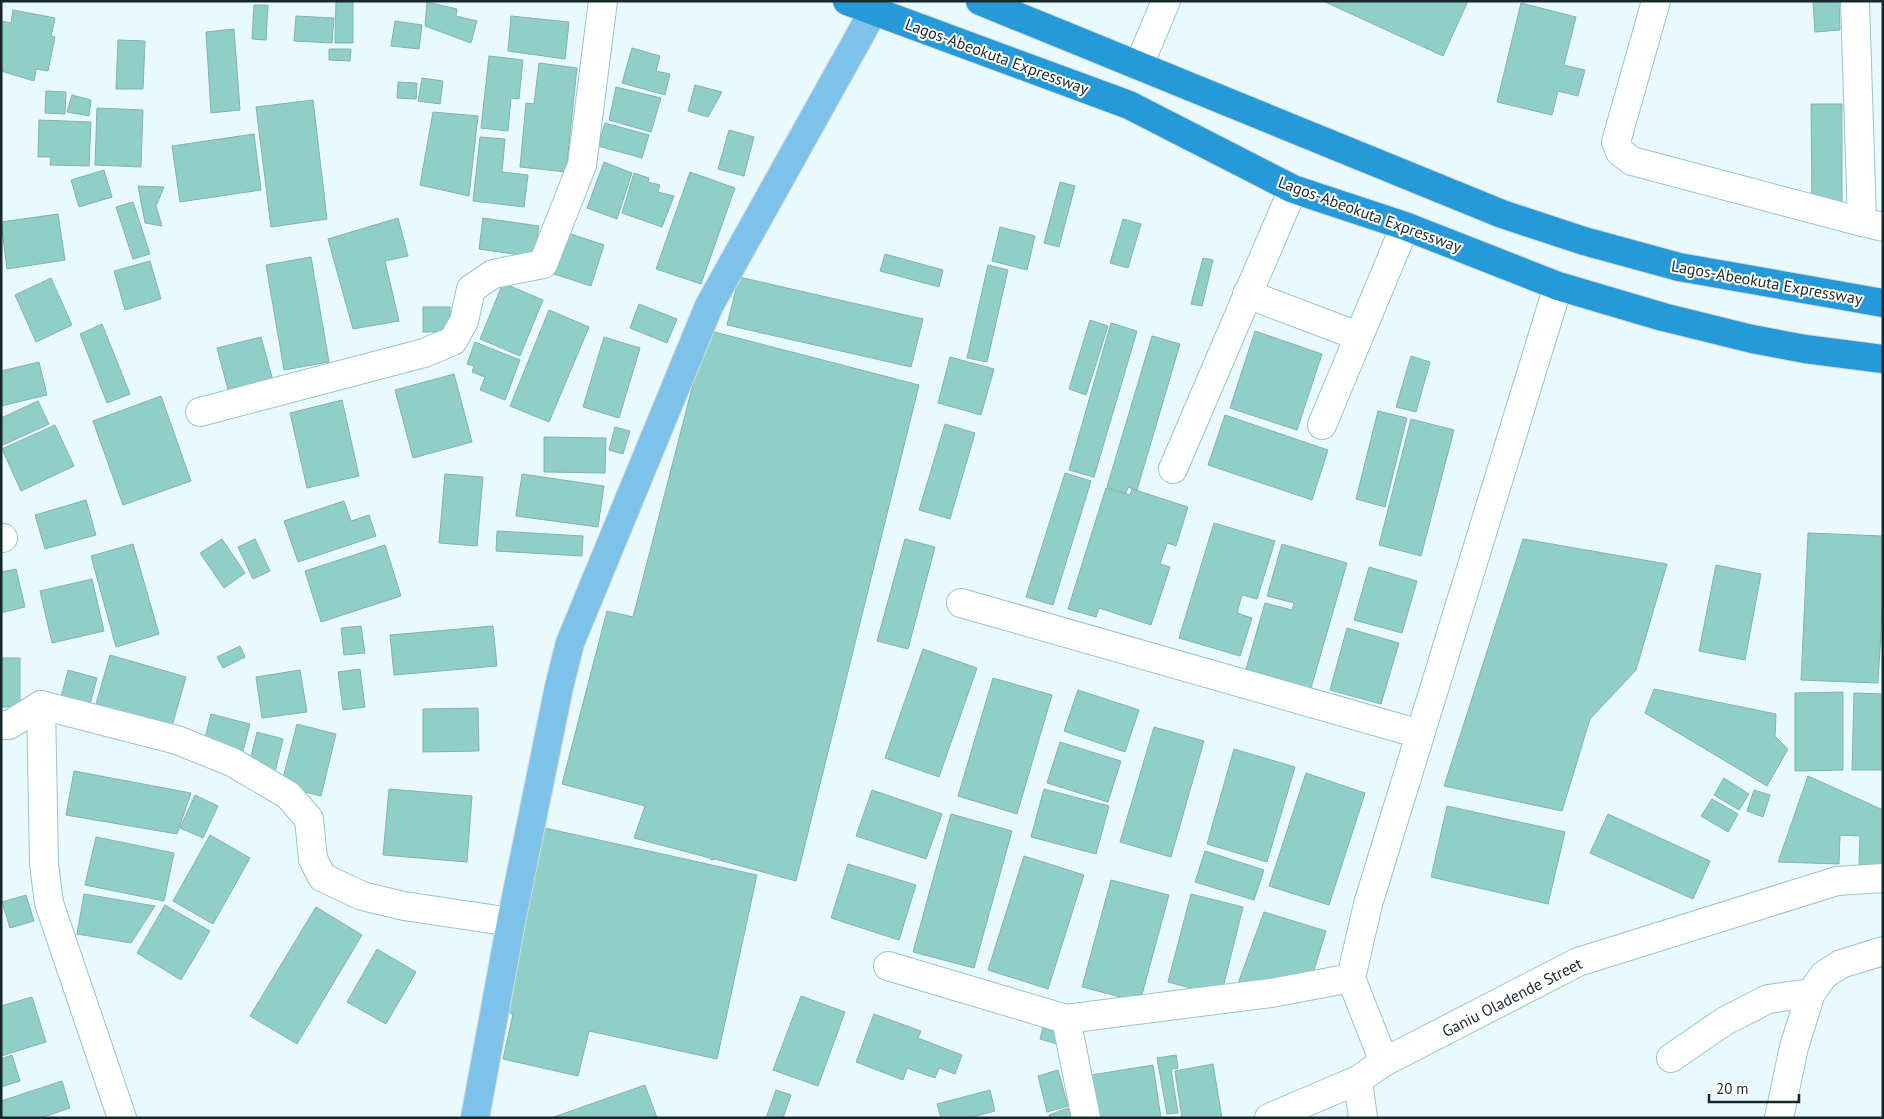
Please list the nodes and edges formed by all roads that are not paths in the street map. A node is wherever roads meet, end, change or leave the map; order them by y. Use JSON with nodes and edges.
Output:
{"nodes":[{"id":1,"x":603,"y":1,"type":"edge"},
{"id":2,"x":847,"y":1,"type":"edge"},
{"id":3,"x":980,"y":1,"type":"edge"},
{"id":4,"x":1166,"y":1,"type":"edge"},
{"id":5,"x":1656,"y":1,"type":"edge"},
{"id":6,"x":1855,"y":1,"type":"edge"},
{"id":7,"x":874,"y":10,"type":"junction"},
{"id":8,"x":1139,"y":65,"type":"junction"},
{"id":9,"x":1293,"y":189,"type":"junction"},
{"id":10,"x":1873,"y":224,"type":"edge"},
{"id":11,"x":1405,"y":226,"type":"junction"},
{"id":12,"x":1558,"y":286,"type":"junction"},
{"id":13,"x":1247,"y":294,"type":"junction"},
{"id":14,"x":1883,"y":303,"type":"edge"},
{"id":15,"x":1358,"y":336,"type":"junction"},
{"id":16,"x":1883,"y":359,"type":"edge"},
{"id":17,"x":200,"y":412,"type":"dead end"},
{"id":18,"x":1322,"y":425,"type":"dead end"},
{"id":19,"x":1173,"y":469,"type":"dead end"},
{"id":20,"x":961,"y":603,"type":"dead end"},
{"id":21,"x":41,"y":705,"type":"junction"},
{"id":22,"x":1,"y":725,"type":"edge"},
{"id":23,"x":1420,"y":734,"type":"junction"},
{"id":24,"x":1883,"y":878,"type":"edge"},
{"id":25,"x":510,"y":922,"type":"junction"},
{"id":26,"x":1883,"y":951,"type":"edge"},
{"id":27,"x":888,"y":966,"type":"dead end"},
{"id":28,"x":1351,"y":978,"type":"junction"},
{"id":29,"x":1811,"y":993,"type":"junction"},
{"id":30,"x":1066,"y":1018,"type":"junction"},
{"id":31,"x":1671,"y":1058,"type":"dead end"},
{"id":32,"x":1384,"y":1062,"type":"junction"},
{"id":33,"x":1358,"y":1080,"type":"junction"},
{"id":34,"x":122,"y":1118,"type":"edge"},
{"id":35,"x":475,"y":1118,"type":"edge"},
{"id":36,"x":1086,"y":1118,"type":"edge"},
{"id":37,"x":1269,"y":1118,"type":"edge"},
{"id":38,"x":1363,"y":1118,"type":"edge"},
{"id":39,"x":1779,"y":1118,"type":"edge"}],
"edges":[{"from":1,"to":17,"type":"street"},
{"from":2,"to":7,"type":"highway","name":"Lagos-Abeokuta Expressway"},
{"from":3,"to":8,"type":"highway","name":"Lagos-Abeokuta Expressway"},
{"from":4,"to":8,"type":"street"},
{"from":5,"to":10,"type":"street"},
{"from":6,"to":10,"type":"street"},
{"from":7,"to":9,"type":"highway","name":"Lagos-Abeokuta Expressway"},
{"from":7,"to":25,"type":"main road"},
{"from":8,"to":14,"type":"highway","name":"Lagos-Abeokuta Expressway"},
{"from":9,"to":11,"type":"highway","name":"Lagos-Abeokuta Expressway"},
{"from":9,"to":13,"type":"street"},
{"from":11,"to":12,"type":"highway","name":"Lagos-Abeokuta Expressway"},
{"from":11,"to":15,"type":"street"},
{"from":12,"to":16,"type":"highway","name":"Lagos-Abeokuta Expressway"},
{"from":12,"to":23,"type":"street"},
{"from":13,"to":15,"type":"street"},
{"from":13,"to":19,"type":"street"},
{"from":15,"to":18,"type":"street"},
{"from":20,"to":23,"type":"street"},
{"from":21,"to":22,"type":"street"},
{"from":21,"to":25,"type":"street"},
{"from":21,"to":34,"type":"street"},
{"from":23,"to":28,"type":"street"},
{"from":24,"to":32,"type":"street","name":"Ganiu Oladende Street"},
{"from":25,"to":35,"type":"main road"},
{"from":26,"to":29,"type":"street"},
{"from":27,"to":30,"type":"street"},
{"from":28,"to":30,"type":"street"},
{"from":28,"to":32,"type":"street"},
{"from":29,"to":31,"type":"street"},
{"from":29,"to":39,"type":"street"},
{"from":30,"to":36,"type":"street"},
{"from":32,"to":33,"type":"street","name":"Ganiu Oladende Street"},
{"from":33,"to":37,"type":"street","name":"Ganiu Oladende Street"},
{"from":33,"to":38,"type":"street"}]}
